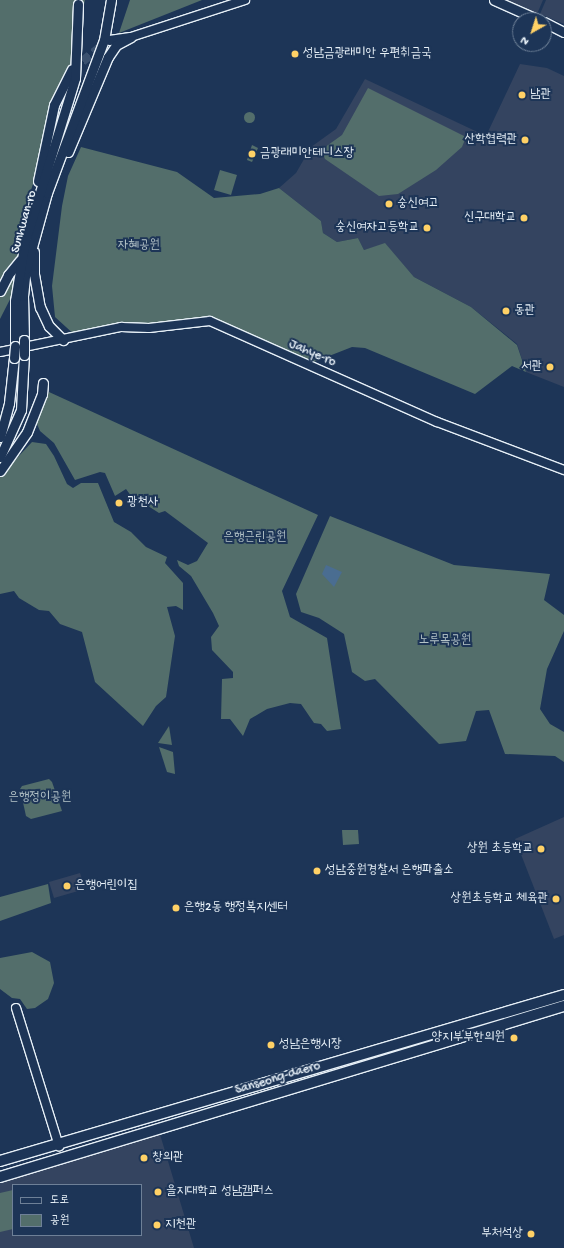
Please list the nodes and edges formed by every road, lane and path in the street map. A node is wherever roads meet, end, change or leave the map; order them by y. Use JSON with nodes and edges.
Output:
{"nodes":[{"id":1,"x":111,"y":0,"type":"edge"},
{"id":2,"x":245,"y":0,"type":"edge"},
{"id":3,"x":494,"y":0,"type":"edge"},
{"id":4,"x":78,"y":4,"type":"dead end"},
{"id":5,"x":521,"y":12,"type":"edge"},
{"id":6,"x":552,"y":26,"type":"edge"},
{"id":7,"x":564,"y":32,"type":"edge"},
{"id":8,"x":131,"y":37,"type":"junction"},
{"id":9,"x":109,"y":40,"type":"tunnel mouth"},
{"id":10,"x":72,"y":69,"type":"tunnel mouth"},
{"id":11,"x":47,"y":193,"type":"junction"},
{"id":12,"x":35,"y":206,"type":"junction"},
{"id":13,"x":34,"y":243,"type":"junction"},
{"id":14,"x":21,"y":259,"type":"junction"},
{"id":15,"x":0,"y":291,"type":"edge"},
{"id":16,"x":63,"y":340,"type":"junction"},
{"id":17,"x":0,"y":352,"type":"edge"},
{"id":18,"x":43,"y":383,"type":"dead end"},
{"id":19,"x":0,"y":437,"type":"edge"},
{"id":20,"x":0,"y":457,"type":"edge"},
{"id":21,"x":564,"y":470,"type":"edge"},
{"id":22,"x":0,"y":471,"type":"edge"},
{"id":23,"x":564,"y":994,"type":"edge"},
{"id":24,"x":564,"y":1006,"type":"edge"},
{"id":25,"x":16,"y":1008,"type":"dead end"},
{"id":26,"x":59,"y":1146,"type":"junction"},
{"id":27,"x":0,"y":1161,"type":"edge"},
{"id":28,"x":0,"y":1177,"type":"edge"}],
"edges":[{"from":1,"to":11,"type":"main road","name":"Sunhwan-ro"},
{"from":2,"to":8,"type":"street"},
{"from":3,"to":5,"type":"main road"},
{"from":4,"to":12,"type":"main road","name":"Sunhwan-ro"},
{"from":6,"to":7,"type":"main road"},
{"from":8,"to":9,"type":"main road"},
{"from":8,"to":11,"type":"main road"},
{"from":10,"to":12,"type":"main road"},
{"from":11,"to":13,"type":"main road","name":"Sunhwan-ro"},
{"from":12,"to":14,"type":"main road","name":"Sunhwan-ro"},
{"from":13,"to":16,"type":"main road"},
{"from":13,"to":20,"type":"main road","name":"Sunhwan-ro","bridge":true},
{"from":14,"to":15,"type":"main road"},
{"from":14,"to":19,"type":"main road","name":"Sunhwan-ro","bridge":true},
{"from":16,"to":17,"type":"street","name":"Jahye-ro"},
{"from":16,"to":21,"type":"street","name":"Jahye-ro"},
{"from":18,"to":22,"type":"main road"},
{"from":23,"to":26,"type":"main road","name":"Sanseong-daero"},
{"from":24,"to":28,"type":"main road","name":"Sanseong-daero"},
{"from":25,"to":26,"type":"street"},
{"from":26,"to":27,"type":"main road","name":"Sanseong-daero"}]}
